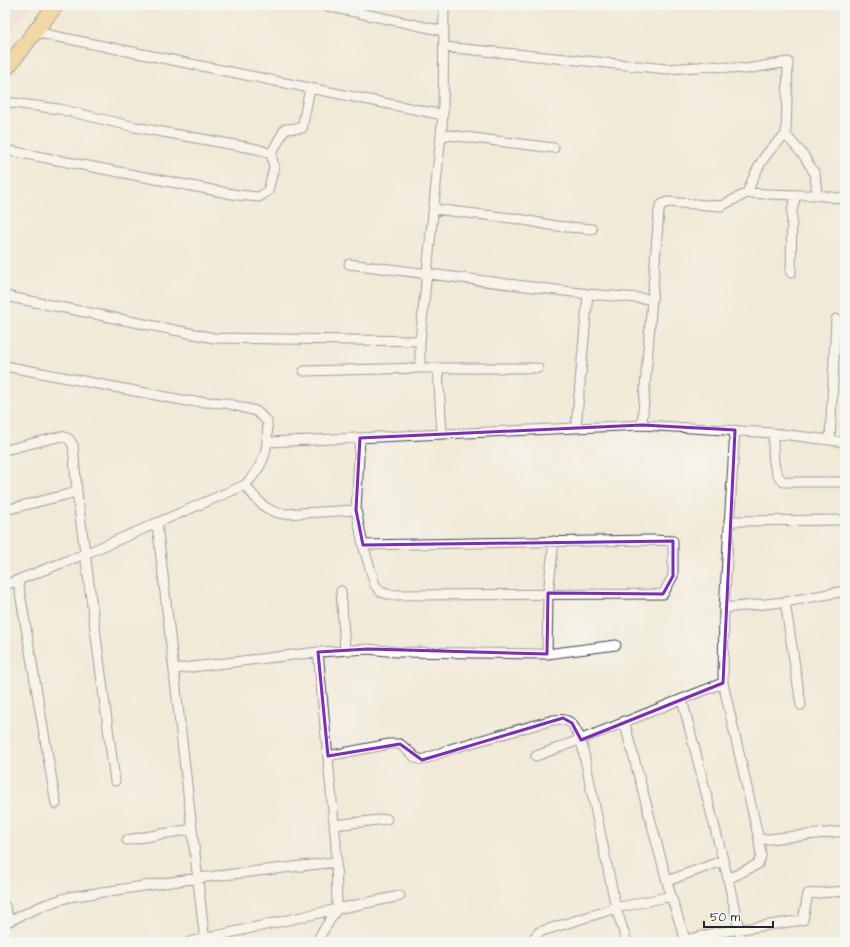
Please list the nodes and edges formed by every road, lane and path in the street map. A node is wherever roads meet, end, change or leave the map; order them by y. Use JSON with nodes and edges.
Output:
{"nodes":[{"id":1,"x":42,"y":5,"type":"edge"},
{"id":2,"x":56,"y":5,"type":"edge"},
{"id":3,"x":322,"y":5,"type":"edge"},
{"id":4,"x":444,"y":5,"type":"edge"},
{"id":5,"x":444,"y":31,"type":"junction"},
{"id":6,"x":34,"y":32,"type":"junction"},
{"id":7,"x":444,"y":47,"type":"junction"},
{"id":8,"x":5,"y":53,"type":"edge"},
{"id":9,"x":5,"y":70,"type":"edge"},
{"id":10,"x":310,"y":88,"type":"junction"},
{"id":11,"x":5,"y":102,"type":"edge"},
{"id":12,"x":443,"y":115,"type":"junction"},
{"id":13,"x":442,"y":134,"type":"junction"},
{"id":14,"x":786,"y":135,"type":"junction"},
{"id":15,"x":554,"y":148,"type":"dead end"},
{"id":16,"x":5,"y":150,"type":"edge"},
{"id":17,"x":271,"y":154,"type":"junction"},
{"id":18,"x":746,"y":193,"type":"junction"},
{"id":19,"x":796,"y":195,"type":"junction"},
{"id":20,"x":817,"y":195,"type":"junction"},
{"id":21,"x":845,"y":199,"type":"edge"},
{"id":22,"x":434,"y":209,"type":"junction"},
{"id":23,"x":592,"y":229,"type":"dead end"},
{"id":24,"x":349,"y":264,"type":"dead end"},
{"id":25,"x":792,"y":273,"type":"dead end"},
{"id":26,"x":427,"y":275,"type":"junction"},
{"id":27,"x":588,"y":294,"type":"junction"},
{"id":28,"x":5,"y":296,"type":"edge"},
{"id":29,"x":651,"y":299,"type":"junction"},
{"id":30,"x":836,"y":319,"type":"dead end"},
{"id":31,"x":420,"y":341,"type":"junction"},
{"id":32,"x":5,"y":366,"type":"edge"},
{"id":33,"x":420,"y":368,"type":"junction"},
{"id":34,"x":438,"y":368,"type":"junction"},
{"id":35,"x":538,"y":368,"type":"dead end"},
{"id":36,"x":304,"y":371,"type":"dead end"},
{"id":37,"x":642,"y":425,"type":"junction"},
{"id":38,"x":576,"y":427,"type":"junction"},
{"id":39,"x":735,"y":430,"type":"junction"},
{"id":40,"x":772,"y":433,"type":"junction"},
{"id":41,"x":442,"y":434,"type":"junction"},
{"id":42,"x":360,"y":438,"type":"junction"},
{"id":43,"x":830,"y":440,"type":"junction"},
{"id":44,"x":268,"y":442,"type":"junction"},
{"id":45,"x":845,"y":442,"type":"edge"},
{"id":46,"x":5,"y":450,"type":"edge"},
{"id":47,"x":845,"y":482,"type":"edge"},
{"id":48,"x":245,"y":485,"type":"junction"},
{"id":49,"x":77,"y":492,"type":"junction"},
{"id":50,"x":5,"y":510,"type":"edge"},
{"id":51,"x":356,"y":510,"type":"junction"},
{"id":52,"x":845,"y":520,"type":"edge"},
{"id":53,"x":729,"y":521,"type":"junction"},
{"id":54,"x":157,"y":523,"type":"junction"},
{"id":55,"x":554,"y":542,"type":"junction"},
{"id":56,"x":363,"y":545,"type":"junction"},
{"id":57,"x":86,"y":554,"type":"junction"},
{"id":58,"x":18,"y":581,"type":"junction"},
{"id":59,"x":5,"y":586,"type":"edge"},
{"id":60,"x":341,"y":591,"type":"dead end"},
{"id":61,"x":845,"y":591,"type":"edge"},
{"id":62,"x":548,"y":593,"type":"junction"},
{"id":63,"x":785,"y":602,"type":"junction"},
{"id":64,"x":724,"y":608,"type":"junction"},
{"id":65,"x":616,"y":645,"type":"dead end"},
{"id":66,"x":345,"y":650,"type":"junction"},
{"id":67,"x":318,"y":652,"type":"junction"},
{"id":68,"x":547,"y":654,"type":"junction"},
{"id":69,"x":175,"y":669,"type":"junction"},
{"id":70,"x":723,"y":683,"type":"junction"},
{"id":71,"x":682,"y":699,"type":"junction"},
{"id":72,"x":801,"y":705,"type":"dead end"},
{"id":73,"x":624,"y":721,"type":"junction"},
{"id":74,"x":581,"y":740,"type":"junction"},
{"id":75,"x":328,"y":756,"type":"junction"},
{"id":76,"x":536,"y":756,"type":"dead end"},
{"id":77,"x":115,"y":781,"type":"dead end"},
{"id":78,"x":56,"y":804,"type":"dead end"},
{"id":79,"x":386,"y":819,"type":"dead end"},
{"id":80,"x":334,"y":825,"type":"junction"},
{"id":81,"x":192,"y":829,"type":"junction"},
{"id":82,"x":845,"y":831,"type":"edge"},
{"id":83,"x":127,"y":840,"type":"dead end"},
{"id":84,"x":760,"y":840,"type":"junction"},
{"id":85,"x":722,"y":861,"type":"junction"},
{"id":86,"x":336,"y":862,"type":"junction"},
{"id":87,"x":198,"y":878,"type":"junction"},
{"id":88,"x":728,"y":879,"type":"junction"},
{"id":89,"x":667,"y":881,"type":"junction"},
{"id":90,"x":845,"y":890,"type":"edge"},
{"id":91,"x":400,"y":896,"type":"dead end"},
{"id":92,"x":671,"y":896,"type":"junction"},
{"id":93,"x":5,"y":906,"type":"edge"},
{"id":94,"x":616,"y":908,"type":"junction"},
{"id":95,"x":337,"y":909,"type":"junction"},
{"id":96,"x":7,"y":922,"type":"edge"},
{"id":97,"x":739,"y":929,"type":"junction"},
{"id":98,"x":205,"y":940,"type":"edge"},
{"id":99,"x":685,"y":941,"type":"edge"},
{"id":100,"x":189,"y":942,"type":"edge"},
{"id":101,"x":316,"y":942,"type":"edge"},
{"id":102,"x":534,"y":942,"type":"edge"},
{"id":103,"x":627,"y":942,"type":"edge"},
{"id":104,"x":742,"y":942,"type":"edge"}],
"edges":[{"from":1,"to":8,"type":"main road"},
{"from":2,"to":6,"type":"main road"},
{"from":3,"to":5,"type":"street"},
{"from":4,"to":5,"type":"street"},
{"from":5,"to":7,"type":"street"},
{"from":6,"to":9,"type":"main road"},
{"from":6,"to":10,"type":"street"},
{"from":7,"to":12,"type":"street"},
{"from":7,"to":14,"type":"street"},
{"from":10,"to":12,"type":"street"},
{"from":10,"to":17,"type":"street"},
{"from":11,"to":17,"type":"street"},
{"from":12,"to":13,"type":"street"},
{"from":13,"to":15,"type":"street"},
{"from":13,"to":22,"type":"street"},
{"from":14,"to":18,"type":"street"},
{"from":14,"to":20,"type":"street"},
{"from":16,"to":17,"type":"street"},
{"from":18,"to":19,"type":"street"},
{"from":18,"to":29,"type":"street"},
{"from":19,"to":20,"type":"street"},
{"from":19,"to":25,"type":"street"},
{"from":20,"to":21,"type":"street"},
{"from":22,"to":23,"type":"street"},
{"from":22,"to":26,"type":"street"},
{"from":24,"to":26,"type":"street"},
{"from":26,"to":27,"type":"street"},
{"from":26,"to":31,"type":"street"},
{"from":27,"to":29,"type":"street"},
{"from":27,"to":38,"type":"street"},
{"from":28,"to":31,"type":"street"},
{"from":29,"to":37,"type":"street"},
{"from":30,"to":43,"type":"street"},
{"from":31,"to":33,"type":"street"},
{"from":32,"to":44,"type":"street"},
{"from":33,"to":34,"type":"street"},
{"from":33,"to":36,"type":"street"},
{"from":34,"to":35,"type":"street"},
{"from":34,"to":41,"type":"street"},
{"from":37,"to":38,"type":"street"},
{"from":37,"to":39,"type":"street"},
{"from":38,"to":41,"type":"street"},
{"from":39,"to":40,"type":"street"},
{"from":39,"to":53,"type":"street"},
{"from":40,"to":43,"type":"street"},
{"from":40,"to":47,"type":"street"},
{"from":41,"to":42,"type":"street"},
{"from":42,"to":44,"type":"street"},
{"from":42,"to":51,"type":"street"},
{"from":43,"to":45,"type":"street"},
{"from":44,"to":48,"type":"street"},
{"from":46,"to":49,"type":"street"},
{"from":48,"to":51,"type":"street"},
{"from":48,"to":54,"type":"street"},
{"from":49,"to":50,"type":"street"},
{"from":49,"to":57,"type":"street"},
{"from":51,"to":56,"type":"street"},
{"from":52,"to":53,"type":"street"},
{"from":53,"to":64,"type":"street"},
{"from":54,"to":57,"type":"street"},
{"from":54,"to":69,"type":"street"},
{"from":55,"to":56,"type":"street"},
{"from":55,"to":62,"type":"street"},
{"from":55,"to":62,"type":"street"},
{"from":56,"to":62,"type":"street"},
{"from":57,"to":58,"type":"street"},
{"from":57,"to":77,"type":"street"},
{"from":58,"to":59,"type":"street"},
{"from":58,"to":78,"type":"street"},
{"from":60,"to":66,"type":"street"},
{"from":61,"to":63,"type":"street"},
{"from":62,"to":68,"type":"street"},
{"from":63,"to":64,"type":"street"},
{"from":63,"to":72,"type":"street"},
{"from":64,"to":70,"type":"street"},
{"from":65,"to":68,"type":"street"},
{"from":66,"to":67,"type":"street"},
{"from":66,"to":68,"type":"street"},
{"from":67,"to":69,"type":"street"},
{"from":67,"to":75,"type":"street"},
{"from":69,"to":81,"type":"street"},
{"from":70,"to":71,"type":"street"},
{"from":70,"to":84,"type":"street"},
{"from":71,"to":73,"type":"street"},
{"from":71,"to":85,"type":"street"},
{"from":73,"to":74,"type":"street"},
{"from":73,"to":89,"type":"street"},
{"from":74,"to":75,"type":"street"},
{"from":74,"to":76,"type":"street"},
{"from":74,"to":94,"type":"street"},
{"from":75,"to":80,"type":"street"},
{"from":79,"to":80,"type":"street"},
{"from":80,"to":86,"type":"street"},
{"from":81,"to":83,"type":"street"},
{"from":81,"to":87,"type":"street"},
{"from":82,"to":84,"type":"street"},
{"from":84,"to":88,"type":"street"},
{"from":85,"to":88,"type":"street"},
{"from":85,"to":89,"type":"street"},
{"from":86,"to":87,"type":"street"},
{"from":86,"to":95,"type":"street"},
{"from":87,"to":96,"type":"street"},
{"from":87,"to":98,"type":"street"},
{"from":88,"to":97,"type":"street"},
{"from":89,"to":92,"type":"street"},
{"from":90,"to":97,"type":"street"},
{"from":91,"to":95,"type":"street"},
{"from":92,"to":94,"type":"street"},
{"from":92,"to":99,"type":"street"},
{"from":93,"to":96,"type":"street"},
{"from":94,"to":102,"type":"street"},
{"from":94,"to":103,"type":"street"},
{"from":95,"to":98,"type":"street"},
{"from":95,"to":101,"type":"street"},
{"from":97,"to":99,"type":"street"},
{"from":97,"to":104,"type":"street"},
{"from":98,"to":100,"type":"street"}]}
